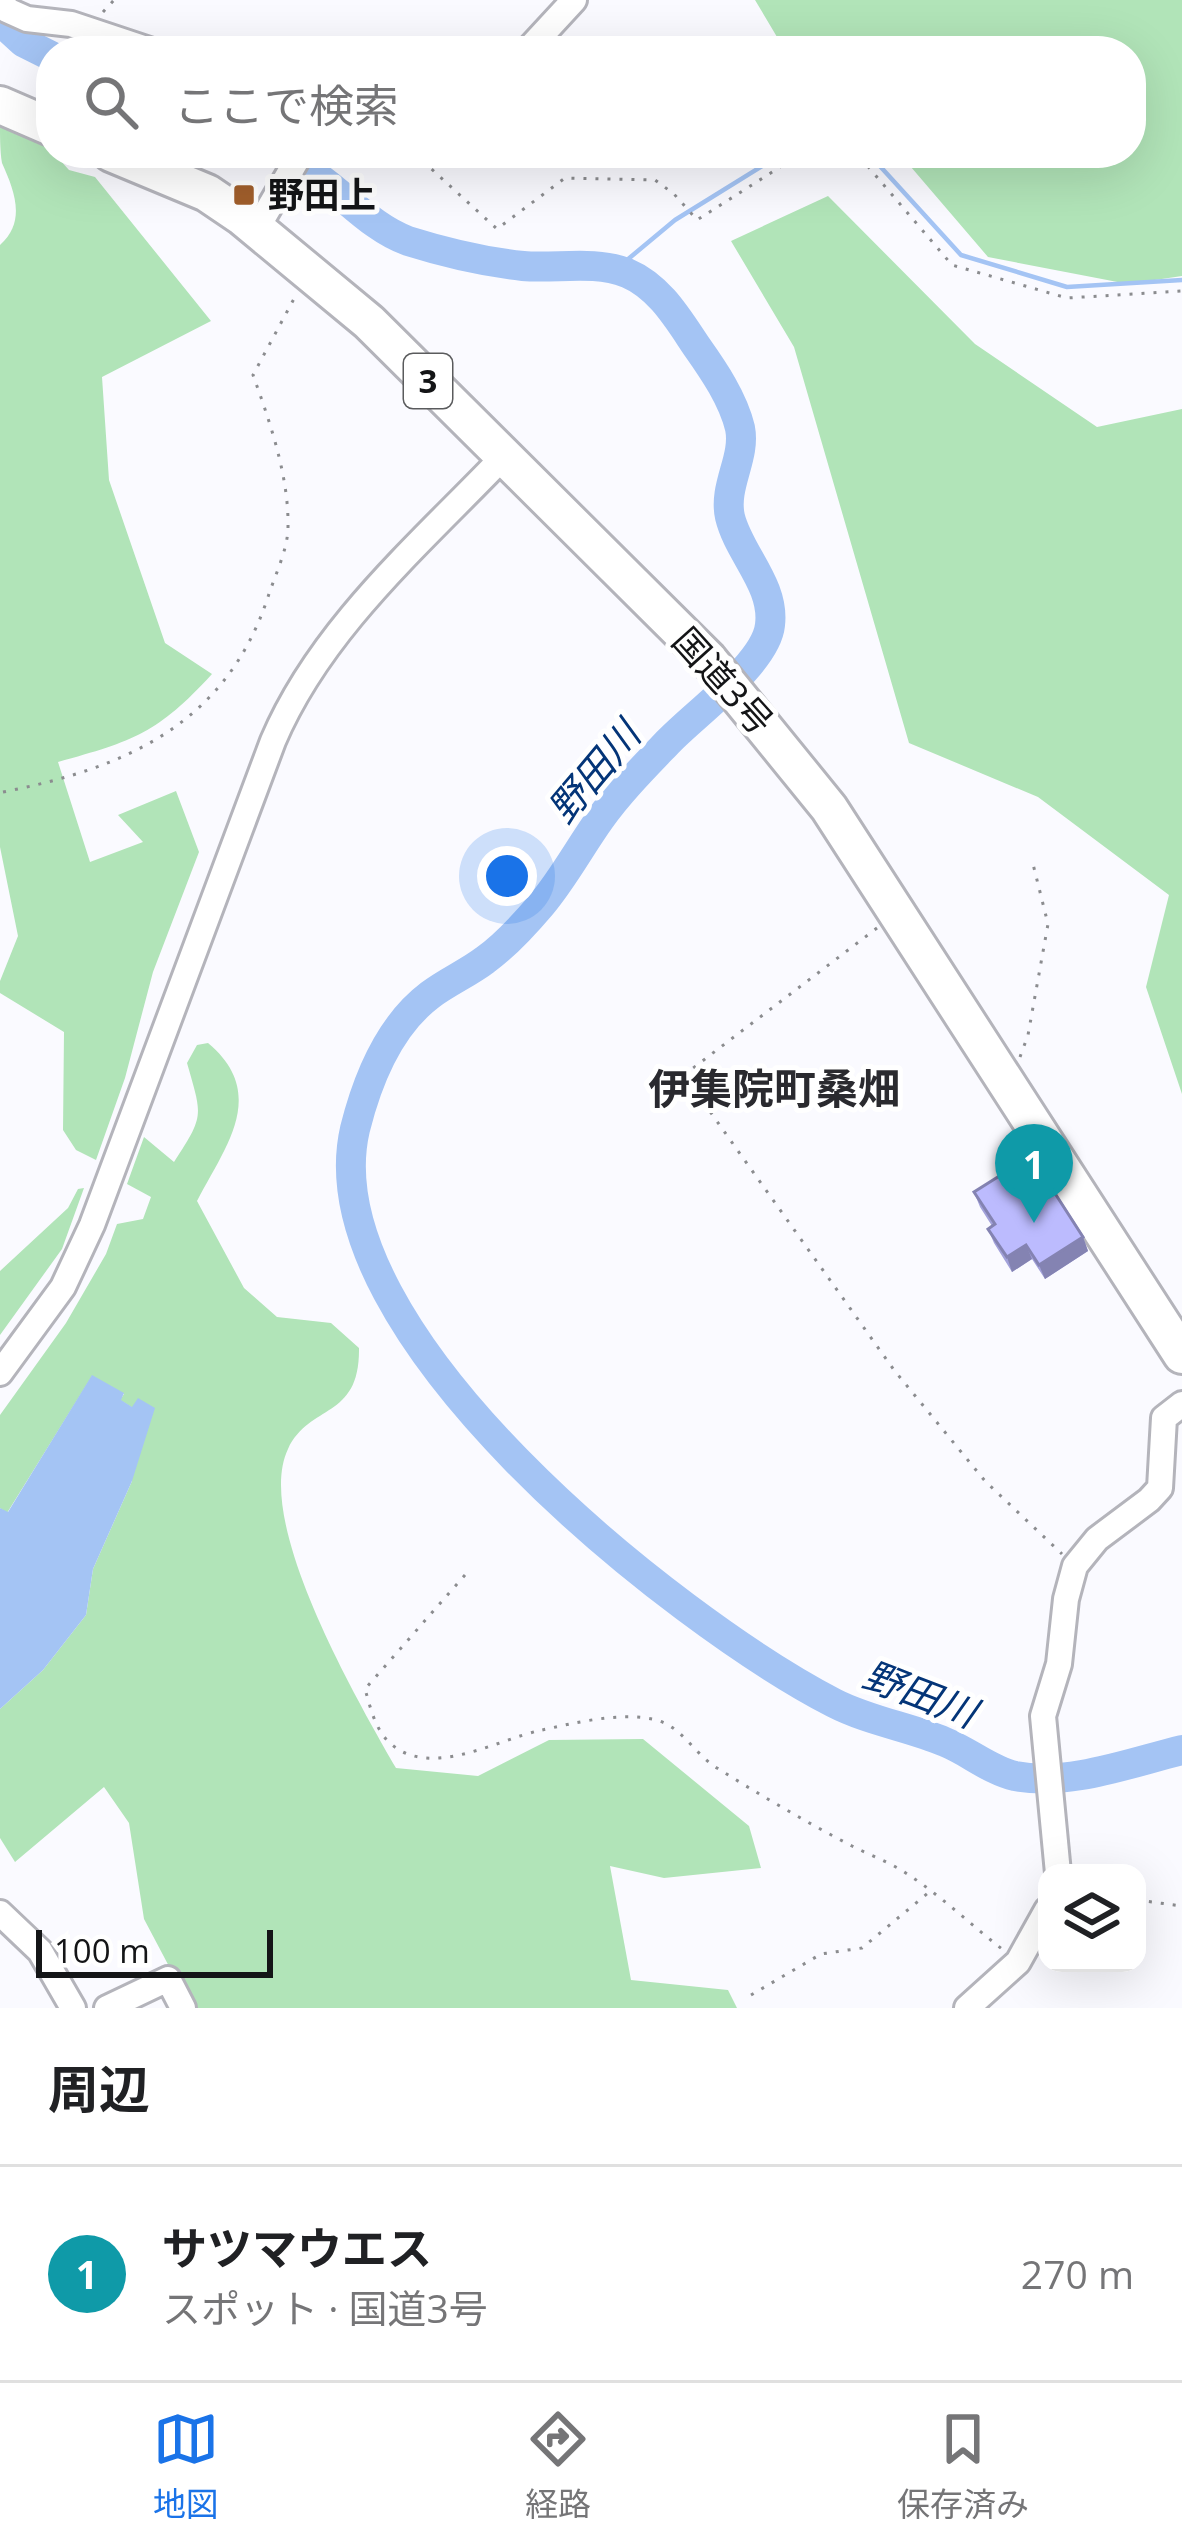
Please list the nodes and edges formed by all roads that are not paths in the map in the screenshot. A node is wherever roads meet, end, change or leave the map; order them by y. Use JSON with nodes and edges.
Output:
{"nodes":[{"id":1,"x":2,"y":0,"type":"edge"},
{"id":2,"x":574,"y":0,"type":"edge"},
{"id":3,"x":107,"y":36,"type":"edge"},
{"id":4,"x":541,"y":36,"type":"edge"},
{"id":5,"x":0,"y":105,"type":"edge"},
{"id":6,"x":36,"y":121,"type":"edge"},
{"id":7,"x":146,"y":168,"type":"edge"},
{"id":8,"x":292,"y":168,"type":"edge"},
{"id":9,"x":264,"y":214,"type":"junction"},
{"id":10,"x":504,"y":456,"type":"junction"},
{"id":11,"x":1182,"y":1355,"type":"edge"},
{"id":12,"x":0,"y":1373,"type":"edge"},
{"id":13,"x":1182,"y":1404,"type":"edge"},
{"id":14,"x":1057,"y":1864,"type":"edge"},
{"id":15,"x":0,"y":1913,"type":"edge"},
{"id":16,"x":1038,"y":1926,"type":"edge"},
{"id":17,"x":73,"y":2008,"type":"edge"},
{"id":18,"x":107,"y":2008,"type":"edge"},
{"id":19,"x":183,"y":2008,"type":"edge"},
{"id":20,"x":967,"y":2008,"type":"edge"}],
"edges":[{"from":1,"to":3,"type":"street"},
{"from":2,"to":4,"type":"street"},
{"from":5,"to":6,"type":"highway"},
{"from":7,"to":9,"type":"highway","name":"国道3号","number":"3"},
{"from":8,"to":9,"type":"street"},
{"from":9,"to":10,"type":"highway","name":"国道3号","number":"3"},
{"from":10,"to":11,"type":"highway","name":"国道3号","number":"3"},
{"from":10,"to":12,"type":"street"},
{"from":13,"to":14,"type":"street"},
{"from":15,"to":17,"type":"street"},
{"from":16,"to":20,"type":"street"},
{"from":18,"to":19,"type":"street"}]}
